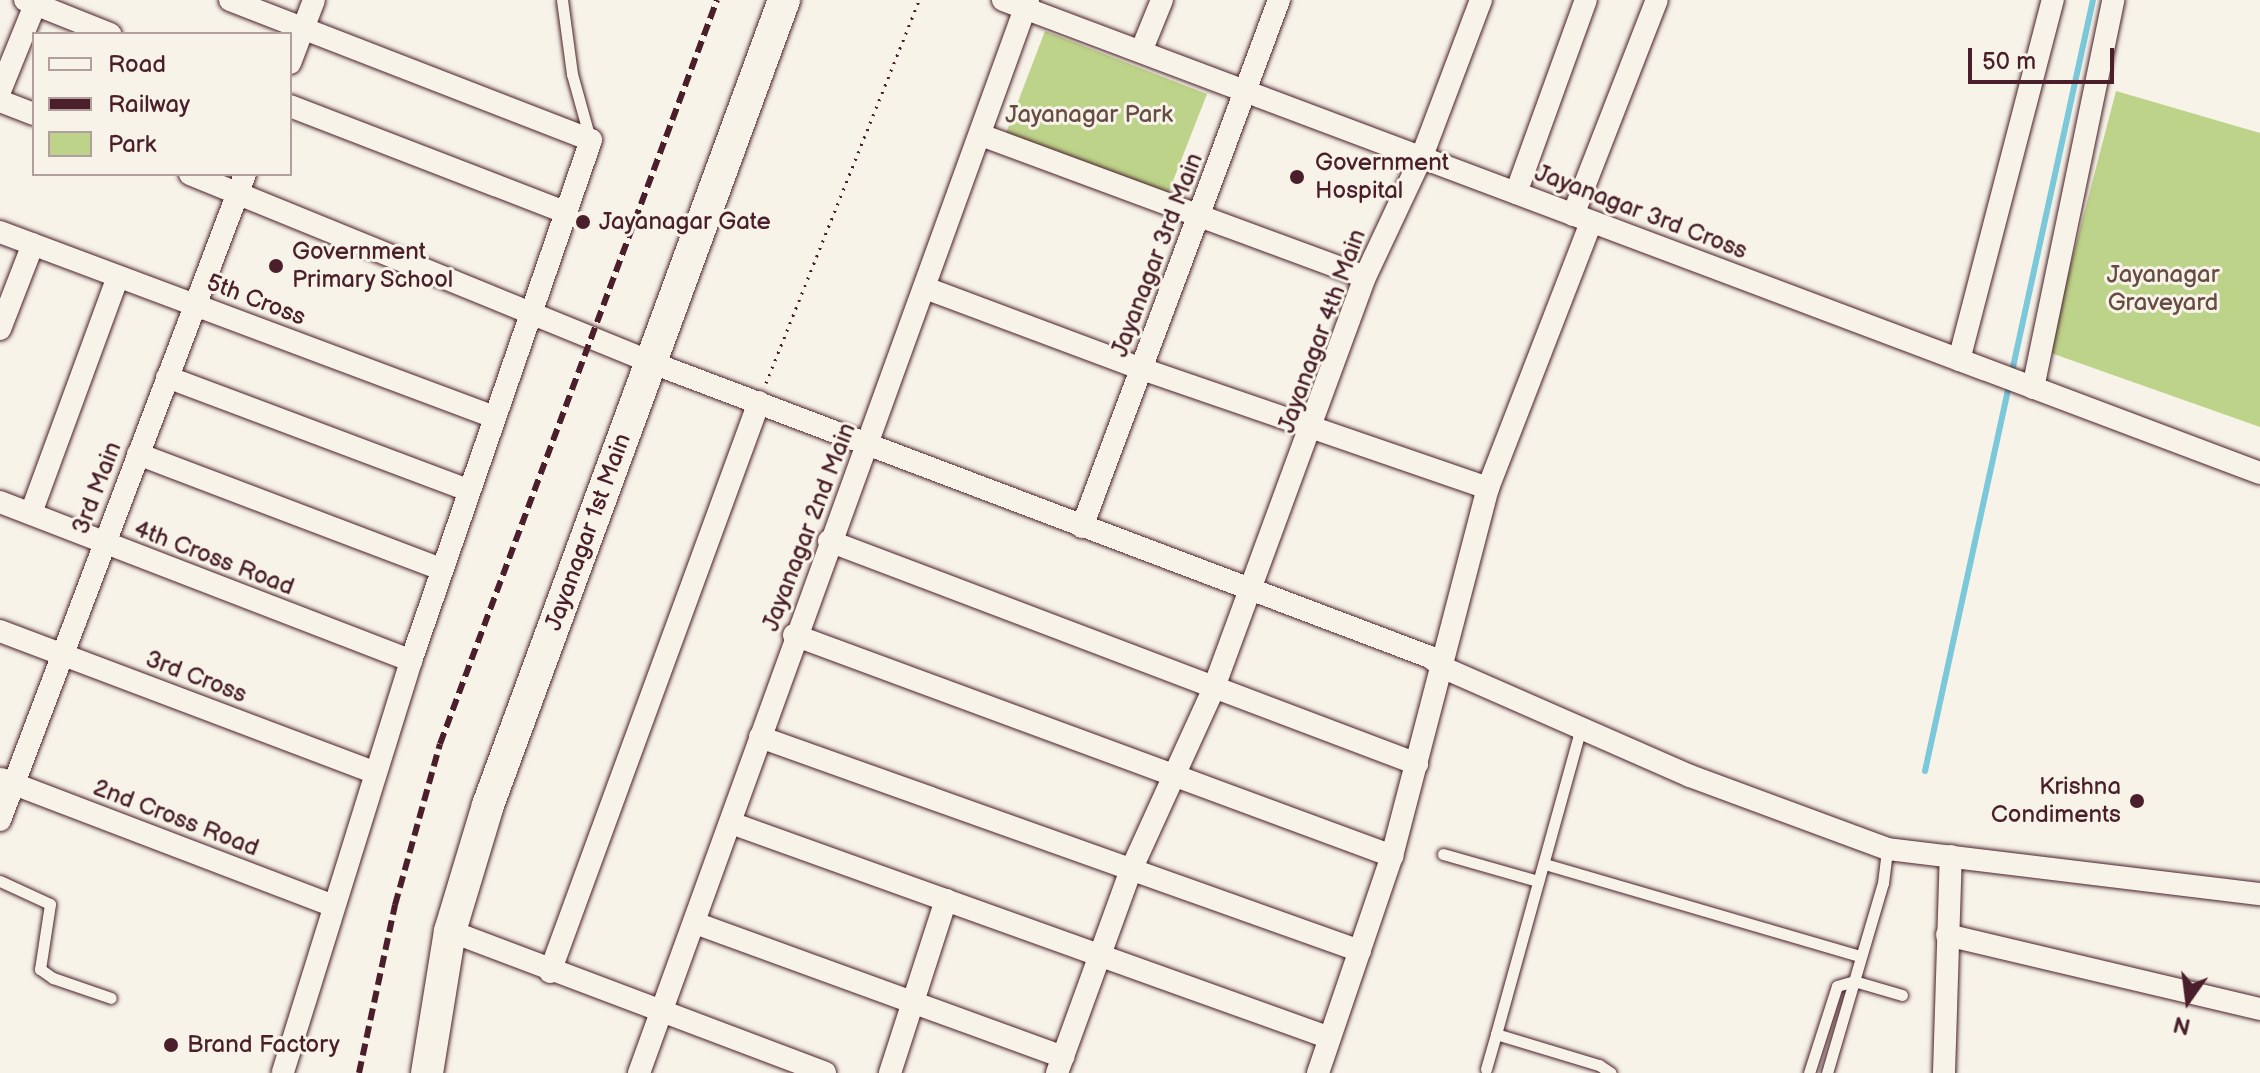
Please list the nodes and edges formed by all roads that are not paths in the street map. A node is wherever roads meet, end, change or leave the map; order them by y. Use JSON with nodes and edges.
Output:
{"nodes":[{"id":1,"x":230,"y":0,"type":"edge"},
{"id":2,"x":314,"y":0,"type":"edge"},
{"id":3,"x":562,"y":0,"type":"edge"},
{"id":4,"x":784,"y":0,"type":"edge"},
{"id":5,"x":1003,"y":0,"type":"edge"},
{"id":6,"x":1162,"y":0,"type":"edge"},
{"id":7,"x":1279,"y":0,"type":"edge"},
{"id":8,"x":1481,"y":0,"type":"edge"},
{"id":9,"x":1586,"y":0,"type":"edge"},
{"id":10,"x":1657,"y":0,"type":"edge"},
{"id":11,"x":2053,"y":0,"type":"edge"},
{"id":12,"x":2113,"y":0,"type":"edge"},
{"id":13,"x":33,"y":1,"type":"edge"},
{"id":14,"x":1027,"y":3,"type":"edge"},
{"id":15,"x":303,"y":29,"type":"junction"},
{"id":16,"x":105,"y":32,"type":"edge"},
{"id":17,"x":1142,"y":49,"type":"junction"},
{"id":18,"x":292,"y":58,"type":"edge"},
{"id":19,"x":0,"y":91,"type":"edge"},
{"id":20,"x":1246,"y":92,"type":"junction"},
{"id":21,"x":0,"y":101,"type":"edge"},
{"id":22,"x":292,"y":107,"type":"edge"},
{"id":23,"x":32,"y":113,"type":"edge"},
{"id":24,"x":981,"y":135,"type":"junction"},
{"id":25,"x":591,"y":140,"type":"junction"},
{"id":26,"x":1422,"y":156,"type":"junction"},
{"id":27,"x":201,"y":176,"type":"edge"},
{"id":28,"x":241,"y":183,"type":"edge"},
{"id":29,"x":1516,"y":193,"type":"junction"},
{"id":30,"x":567,"y":213,"type":"junction"},
{"id":31,"x":1200,"y":215,"type":"junction"},
{"id":32,"x":1582,"y":218,"type":"junction"},
{"id":33,"x":0,"y":232,"type":"edge"},
{"id":34,"x":33,"y":244,"type":"junction"},
{"id":35,"x":118,"y":276,"type":"junction"},
{"id":36,"x":1365,"y":277,"type":"junction"},
{"id":37,"x":928,"y":289,"type":"junction"},
{"id":38,"x":194,"y":304,"type":"junction"},
{"id":39,"x":528,"y":313,"type":"junction"},
{"id":40,"x":0,"y":329,"type":"edge"},
{"id":41,"x":1959,"y":360,"type":"junction"},
{"id":42,"x":650,"y":362,"type":"junction"},
{"id":43,"x":1142,"y":369,"type":"junction"},
{"id":44,"x":167,"y":377,"type":"junction"},
{"id":45,"x":2033,"y":388,"type":"junction"},
{"id":46,"x":759,"y":402,"type":"junction"},
{"id":47,"x":494,"y":417,"type":"junction"},
{"id":48,"x":1315,"y":425,"type":"junction"},
{"id":49,"x":869,"y":445,"type":"junction"},
{"id":50,"x":138,"y":454,"type":"junction"},
{"id":51,"x":2260,"y":473,"type":"edge"},
{"id":52,"x":1488,"y":488,"type":"junction"},
{"id":53,"x":468,"y":490,"type":"junction"},
{"id":54,"x":0,"y":502,"type":"edge"},
{"id":55,"x":31,"y":513,"type":"junction"},
{"id":56,"x":1082,"y":527,"type":"junction"},
{"id":57,"x":829,"y":541,"type":"junction"},
{"id":58,"x":104,"y":544,"type":"junction"},
{"id":59,"x":441,"y":569,"type":"junction"},
{"id":60,"x":1251,"y":593,"type":"junction"},
{"id":61,"x":0,"y":631,"type":"edge"},
{"id":62,"x":794,"y":635,"type":"junction"},
{"id":63,"x":63,"y":655,"type":"junction"},
{"id":64,"x":411,"y":661,"type":"junction"},
{"id":65,"x":1444,"y":668,"type":"junction"},
{"id":66,"x":1213,"y":690,"type":"junction"},
{"id":67,"x":1581,"y":728,"type":"junction"},
{"id":68,"x":760,"y":737,"type":"junction"},
{"id":69,"x":1417,"y":764,"type":"junction"},
{"id":70,"x":374,"y":772,"type":"junction"},
{"id":71,"x":1171,"y":778,"type":"junction"},
{"id":72,"x":6,"y":781,"type":"edge"},
{"id":73,"x":0,"y":820,"type":"edge"},
{"id":74,"x":731,"y":823,"type":"junction"},
{"id":75,"x":1893,"y":849,"type":"junction"},
{"id":76,"x":1443,"y":854,"type":"dead end"},
{"id":77,"x":1947,"y":855,"type":"junction"},
{"id":78,"x":1392,"y":856,"type":"junction"},
{"id":79,"x":1545,"y":864,"type":"junction"},
{"id":80,"x":1131,"y":870,"type":"junction"},
{"id":81,"x":0,"y":881,"type":"edge"},
{"id":82,"x":1538,"y":881,"type":"junction"},
{"id":83,"x":2260,"y":894,"type":"edge"},
{"id":84,"x":946,"y":900,"type":"junction"},
{"id":85,"x":333,"y":906,"type":"junction"},
{"id":86,"x":695,"y":923,"type":"junction"},
{"id":87,"x":450,"y":931,"type":"junction"},
{"id":88,"x":1947,"y":935,"type":"junction"},
{"id":89,"x":1360,"y":951,"type":"junction"},
{"id":90,"x":1100,"y":955,"type":"junction"},
{"id":91,"x":1860,"y":956,"type":"junction"},
{"id":92,"x":550,"y":972,"type":"junction"},
{"id":93,"x":1854,"y":981,"type":"junction"},
{"id":94,"x":1902,"y":995,"type":"dead end"},
{"id":95,"x":111,"y":998,"type":"dead end"},
{"id":96,"x":912,"y":1003,"type":"junction"},
{"id":97,"x":2260,"y":1009,"type":"edge"},
{"id":98,"x":662,"y":1013,"type":"junction"},
{"id":99,"x":1496,"y":1034,"type":"junction"},
{"id":100,"x":1330,"y":1038,"type":"junction"},
{"id":101,"x":1060,"y":1065,"type":"edge"},
{"id":102,"x":1486,"y":1069,"type":"dead end"},
{"id":103,"x":433,"y":1071,"type":"edge"},
{"id":104,"x":283,"y":1073,"type":"edge"},
{"id":105,"x":639,"y":1073,"type":"edge"},
{"id":106,"x":825,"y":1073,"type":"edge"},
{"id":107,"x":890,"y":1073,"type":"edge"},
{"id":108,"x":1318,"y":1073,"type":"edge"},
{"id":109,"x":1611,"y":1073,"type":"edge"},
{"id":110,"x":1809,"y":1073,"type":"edge"},
{"id":111,"x":1827,"y":1073,"type":"edge"},
{"id":112,"x":1944,"y":1073,"type":"edge"}],
"edges":[{"from":1,"to":15,"type":"street"},
{"from":2,"to":15,"type":"street"},
{"from":3,"to":25,"type":"lane"},
{"from":4,"to":42,"type":"street","name":"Jayanagar 1st Main"},
{"from":5,"to":14,"type":"street","name":"Jayanagar 3rd Cross"},
{"from":6,"to":17,"type":"street"},
{"from":7,"to":20,"type":"street","name":"Jayanagar 3rd Main"},
{"from":8,"to":26,"type":"street","name":"Jayanagar 4th Main"},
{"from":9,"to":29,"type":"street"},
{"from":10,"to":32,"type":"street"},
{"from":11,"to":41,"type":"street"},
{"from":12,"to":45,"type":"street"},
{"from":13,"to":16,"type":"street"},
{"from":13,"to":19,"type":"street"},
{"from":14,"to":17,"type":"street","name":"Jayanagar 3rd Cross"},
{"from":14,"to":24,"type":"street","name":"Jayanagar 2nd Main"},
{"from":15,"to":18,"type":"street"},
{"from":15,"to":25,"type":"street"},
{"from":17,"to":20,"type":"street","name":"Jayanagar 3rd Cross"},
{"from":20,"to":26,"type":"street","name":"Jayanagar 3rd Cross"},
{"from":20,"to":31,"type":"street","name":"Jayanagar 3rd Main"},
{"from":21,"to":23,"type":"street"},
{"from":22,"to":30,"type":"street"},
{"from":24,"to":31,"type":"street"},
{"from":24,"to":37,"type":"street","name":"Jayanagar 2nd Main"},
{"from":25,"to":30,"type":"street"},
{"from":26,"to":29,"type":"street","name":"Jayanagar 3rd Cross"},
{"from":26,"to":36,"type":"street","name":"Jayanagar 4th Main"},
{"from":27,"to":28,"type":"street"},
{"from":28,"to":38,"type":"street","name":"3rd Main"},
{"from":28,"to":39,"type":"street"},
{"from":29,"to":32,"type":"street","name":"Jayanagar 3rd Cross"},
{"from":30,"to":39,"type":"street"},
{"from":31,"to":36,"type":"street"},
{"from":31,"to":43,"type":"street","name":"Jayanagar 3rd Main"},
{"from":32,"to":41,"type":"street","name":"Jayanagar 3rd Cross"},
{"from":32,"to":52,"type":"street"},
{"from":33,"to":34,"type":"street","name":"5th Cross"},
{"from":34,"to":35,"type":"street","name":"5th Cross"},
{"from":34,"to":40,"type":"street"},
{"from":35,"to":38,"type":"street","name":"5th Cross"},
{"from":35,"to":55,"type":"street"},
{"from":36,"to":48,"type":"street","name":"Jayanagar 4th Main"},
{"from":37,"to":43,"type":"street"},
{"from":37,"to":49,"type":"street","name":"Jayanagar 2nd Main"},
{"from":38,"to":44,"type":"street","name":"3rd Main"},
{"from":38,"to":47,"type":"street","name":"5th Cross"},
{"from":39,"to":42,"type":"street"},
{"from":39,"to":47,"type":"street"},
{"from":41,"to":45,"type":"street","name":"Jayanagar 3rd Cross"},
{"from":42,"to":46,"type":"street"},
{"from":42,"to":87,"type":"street","name":"Jayanagar 1st Main"},
{"from":43,"to":48,"type":"street"},
{"from":43,"to":56,"type":"street","name":"Jayanagar 3rd Main"},
{"from":44,"to":50,"type":"street","name":"3rd Main"},
{"from":44,"to":53,"type":"street"},
{"from":45,"to":51,"type":"street","name":"Jayanagar 3rd Cross"},
{"from":46,"to":49,"type":"street"},
{"from":46,"to":92,"type":"street"},
{"from":47,"to":53,"type":"street"},
{"from":48,"to":52,"type":"street"},
{"from":48,"to":60,"type":"street","name":"Jayanagar 4th Main"},
{"from":49,"to":56,"type":"street"},
{"from":49,"to":57,"type":"street","name":"Jayanagar 2nd Main"},
{"from":50,"to":58,"type":"street","name":"3rd Main"},
{"from":50,"to":59,"type":"street"},
{"from":52,"to":65,"type":"street"},
{"from":53,"to":59,"type":"street"},
{"from":54,"to":55,"type":"street","name":"4th Cross Road"},
{"from":55,"to":58,"type":"street","name":"4th Cross Road"},
{"from":56,"to":60,"type":"street"},
{"from":57,"to":62,"type":"street","name":"Jayanagar 2nd Main"},
{"from":57,"to":66,"type":"street"},
{"from":58,"to":63,"type":"street","name":"3rd Main"},
{"from":58,"to":64,"type":"street","name":"4th Cross Road"},
{"from":59,"to":64,"type":"street"},
{"from":60,"to":65,"type":"street"},
{"from":60,"to":66,"type":"street","name":"Jayanagar 4th Main"},
{"from":61,"to":63,"type":"street","name":"3rd Cross"},
{"from":62,"to":68,"type":"street","name":"Jayanagar 2nd Main"},
{"from":62,"to":71,"type":"street"},
{"from":63,"to":70,"type":"street","name":"3rd Cross"},
{"from":63,"to":72,"type":"street","name":"3rd Main"},
{"from":64,"to":70,"type":"street"},
{"from":65,"to":67,"type":"street"},
{"from":65,"to":69,"type":"street"},
{"from":66,"to":69,"type":"street"},
{"from":66,"to":71,"type":"street","name":"Jayanagar 4th Main"},
{"from":67,"to":75,"type":"street"},
{"from":67,"to":79,"type":"lane"},
{"from":68,"to":74,"type":"street","name":"Jayanagar 2nd Main"},
{"from":68,"to":80,"type":"street"},
{"from":69,"to":78,"type":"street"},
{"from":70,"to":85,"type":"street"},
{"from":71,"to":78,"type":"street"},
{"from":71,"to":80,"type":"street","name":"Jayanagar 4th Main"},
{"from":72,"to":73,"type":"street","name":"3rd Main"},
{"from":72,"to":85,"type":"street","name":"2nd Cross Road"},
{"from":74,"to":84,"type":"street"},
{"from":74,"to":86,"type":"street","name":"Jayanagar 2nd Main"},
{"from":75,"to":77,"type":"street"},
{"from":75,"to":91,"type":"lane"},
{"from":76,"to":82,"type":"lane"},
{"from":77,"to":83,"type":"street"},
{"from":77,"to":88,"type":"street"},
{"from":78,"to":89,"type":"street"},
{"from":79,"to":82,"type":"lane"},
{"from":79,"to":91,"type":"lane"},
{"from":80,"to":89,"type":"street"},
{"from":80,"to":90,"type":"street","name":"Jayanagar 4th Main"},
{"from":81,"to":95,"type":"lane"},
{"from":82,"to":99,"type":"lane"},
{"from":84,"to":90,"type":"street"},
{"from":84,"to":96,"type":"street"},
{"from":85,"to":104,"type":"street"},
{"from":86,"to":96,"type":"street"},
{"from":86,"to":98,"type":"street","name":"Jayanagar 2nd Main"},
{"from":87,"to":92,"type":"street"},
{"from":87,"to":103,"type":"street","name":"Jayanagar 1st Main"},
{"from":88,"to":97,"type":"street"},
{"from":88,"to":112,"type":"street"},
{"from":89,"to":100,"type":"street"},
{"from":90,"to":100,"type":"street"},
{"from":90,"to":101,"type":"street","name":"Jayanagar 4th Main"},
{"from":91,"to":93,"type":"lane"},
{"from":92,"to":98,"type":"street"},
{"from":93,"to":94,"type":"lane"},
{"from":93,"to":110,"type":"lane"},
{"from":93,"to":111,"type":"lane"},
{"from":96,"to":101,"type":"street"},
{"from":96,"to":107,"type":"street"},
{"from":98,"to":105,"type":"street","name":"Jayanagar 2nd Main"},
{"from":98,"to":106,"type":"street"},
{"from":99,"to":102,"type":"lane"},
{"from":99,"to":109,"type":"lane"},
{"from":100,"to":108,"type":"street"}]}
